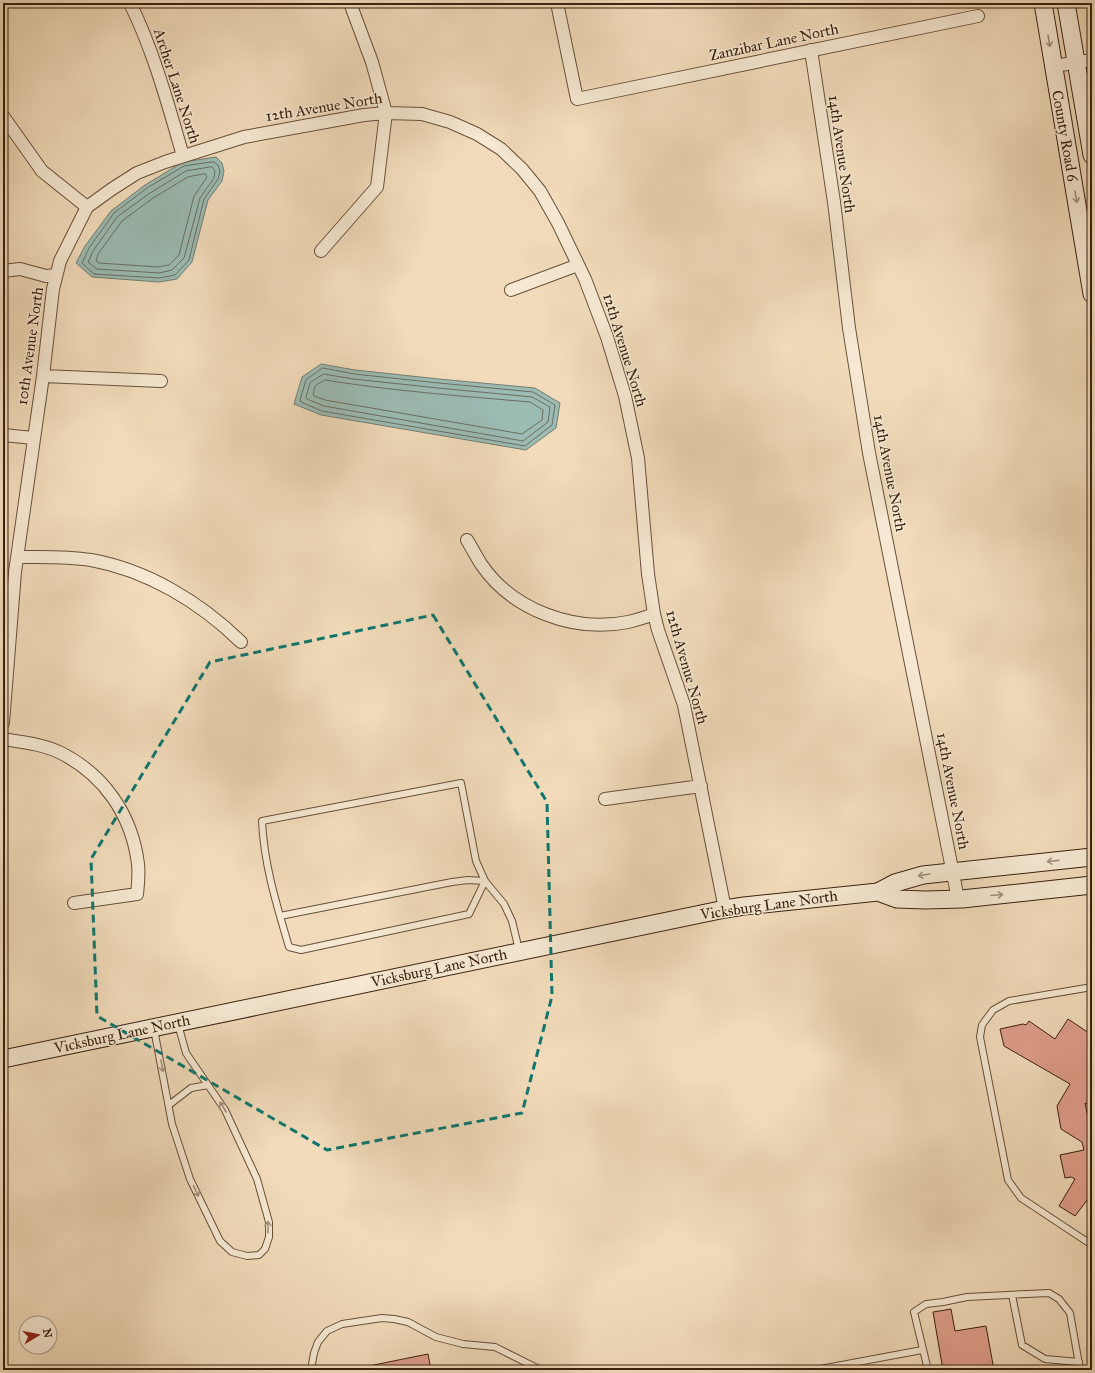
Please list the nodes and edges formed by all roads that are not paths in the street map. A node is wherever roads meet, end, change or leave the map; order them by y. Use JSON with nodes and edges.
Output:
{"nodes":[{"id":1,"x":130,"y":3,"type":"edge"},
{"id":2,"x":350,"y":3,"type":"edge"},
{"id":3,"x":557,"y":3,"type":"edge"},
{"id":4,"x":1043,"y":3,"type":"edge"},
{"id":5,"x":1066,"y":3,"type":"edge"},
{"id":6,"x":978,"y":16,"type":"dead end"},
{"id":7,"x":811,"y":50,"type":"junction"},
{"id":8,"x":1084,"y":61,"type":"edge"},
{"id":9,"x":1054,"y":66,"type":"junction"},
{"id":10,"x":386,"y":113,"type":"junction"},
{"id":11,"x":3,"y":116,"type":"edge"},
{"id":12,"x":1092,"y":154,"type":"edge"},
{"id":13,"x":183,"y":156,"type":"junction"},
{"id":14,"x":87,"y":207,"type":"junction"},
{"id":15,"x":321,"y":252,"type":"dead end"},
{"id":16,"x":578,"y":265,"type":"junction"},
{"id":17,"x":3,"y":271,"type":"edge"},
{"id":18,"x":56,"y":275,"type":"junction"},
{"id":19,"x":511,"y":290,"type":"dead end"},
{"id":20,"x":1092,"y":294,"type":"edge"},
{"id":21,"x":43,"y":376,"type":"junction"},
{"id":22,"x":161,"y":381,"type":"dead end"},
{"id":23,"x":3,"y":435,"type":"edge"},
{"id":24,"x":34,"y":438,"type":"junction"},
{"id":25,"x":467,"y":540,"type":"dead end"},
{"id":26,"x":18,"y":557,"type":"junction"},
{"id":27,"x":654,"y":614,"type":"junction"},
{"id":28,"x":241,"y":642,"type":"dead end"},
{"id":29,"x":6,"y":646,"type":"edge"},
{"id":30,"x":3,"y":723,"type":"edge"},
{"id":31,"x":3,"y":739,"type":"edge"},
{"id":32,"x":701,"y":786,"type":"junction"},
{"id":33,"x":605,"y":799,"type":"dead end"},
{"id":34,"x":1092,"y":857,"type":"edge"},
{"id":35,"x":953,"y":872,"type":"junction"},
{"id":36,"x":485,"y":881,"type":"junction"},
{"id":37,"x":1092,"y":885,"type":"edge"},
{"id":38,"x":878,"y":892,"type":"junction"},
{"id":39,"x":958,"y":899,"type":"junction"},
{"id":40,"x":74,"y":903,"type":"dead end"},
{"id":41,"x":725,"y":909,"type":"junction"},
{"id":42,"x":280,"y":916,"type":"junction"},
{"id":43,"x":519,"y":952,"type":"junction"},
{"id":44,"x":1092,"y":987,"type":"edge"},
{"id":45,"x":177,"y":1023,"type":"junction"},
{"id":46,"x":154,"y":1028,"type":"junction"},
{"id":47,"x":3,"y":1059,"type":"edge"},
{"id":48,"x":208,"y":1085,"type":"junction"},
{"id":49,"x":169,"y":1105,"type":"junction"},
{"id":50,"x":1092,"y":1245,"type":"edge"},
{"id":51,"x":1012,"y":1295,"type":"junction"},
{"id":52,"x":922,"y":1350,"type":"junction"},
{"id":53,"x":1079,"y":1362,"type":"junction"},
{"id":54,"x":313,"y":1370,"type":"edge"},
{"id":55,"x":541,"y":1370,"type":"edge"},
{"id":56,"x":815,"y":1370,"type":"edge"},
{"id":57,"x":928,"y":1370,"type":"edge"},
{"id":58,"x":1080,"y":1370,"type":"edge"}],
"edges":[{"from":1,"to":13,"type":"street","name":"Archer Lane North"},
{"from":2,"to":10,"type":"street"},
{"from":3,"to":7,"type":"street","name":"Zanzibar Lane North"},
{"from":4,"to":9,"type":"main road","name":"County Road 6","one_way":true},
{"from":5,"to":8,"type":"main road","name":"County Road 6"},
{"from":6,"to":7,"type":"street","name":"Zanzibar Lane North"},
{"from":7,"to":35,"type":"street","name":"14th Avenue North"},
{"from":8,"to":9,"type":"street"},
{"from":8,"to":12,"type":"main road","name":"County Road 6"},
{"from":9,"to":20,"type":"main road","name":"County Road 6","one_way":true},
{"from":10,"to":13,"type":"street","name":"12th Avenue North"},
{"from":10,"to":15,"type":"street"},
{"from":10,"to":16,"type":"street","name":"12th Avenue North"},
{"from":11,"to":14,"type":"street"},
{"from":13,"to":14,"type":"street","name":"10th Avenue North"},
{"from":14,"to":18,"type":"street","name":"10th Avenue North"},
{"from":16,"to":19,"type":"street"},
{"from":16,"to":27,"type":"street","name":"12th Avenue North"},
{"from":17,"to":18,"type":"street"},
{"from":18,"to":21,"type":"street","name":"10th Avenue North"},
{"from":21,"to":22,"type":"street"},
{"from":21,"to":24,"type":"street","name":"10th Avenue North"},
{"from":23,"to":24,"type":"street"},
{"from":24,"to":26,"type":"street","name":"10th Avenue North"},
{"from":25,"to":27,"type":"street"},
{"from":26,"to":28,"type":"street"},
{"from":26,"to":29,"type":"street","name":"10th Avenue North"},
{"from":27,"to":32,"type":"street","name":"12th Avenue North"},
{"from":29,"to":30,"type":"street","name":"10th Avenue North"},
{"from":31,"to":40,"type":"street"},
{"from":32,"to":33,"type":"street"},
{"from":32,"to":41,"type":"street","name":"12th Avenue North"},
{"from":34,"to":35,"type":"main road","name":"Vicksburg Lane North","one_way":true},
{"from":35,"to":38,"type":"main road","name":"Vicksburg Lane North","one_way":true},
{"from":35,"to":39,"type":"street","name":"14th Avenue North"},
{"from":36,"to":42,"type":"lane"},
{"from":36,"to":42,"type":"lane"},
{"from":36,"to":42,"type":"lane"},
{"from":36,"to":43,"type":"lane"},
{"from":39,"to":37,"type":"main road","name":"Vicksburg Lane North","one_way":true},
{"from":38,"to":39,"type":"main road","name":"Vicksburg Lane North"},
{"from":38,"to":41,"type":"main road","name":"Vicksburg Lane North"},
{"from":41,"to":43,"type":"main road","name":"Vicksburg Lane North"},
{"from":43,"to":45,"type":"main road","name":"Vicksburg Lane North"},
{"from":44,"to":50,"type":"lane"},
{"from":45,"to":46,"type":"main road","name":"Vicksburg Lane North"},
{"from":45,"to":48,"type":"lane"},
{"from":46,"to":47,"type":"main road","name":"Vicksburg Lane North"},
{"from":46,"to":49,"type":"lane","one_way":true},
{"from":48,"to":49,"type":"lane"},
{"from":49,"to":48,"type":"lane","one_way":true},
{"from":51,"to":52,"type":"lane"},
{"from":51,"to":53,"type":"lane"},
{"from":51,"to":53,"type":"lane"},
{"from":52,"to":56,"type":"lane"},
{"from":52,"to":57,"type":"lane"},
{"from":53,"to":58,"type":"lane"},
{"from":54,"to":55,"type":"lane"}]}
